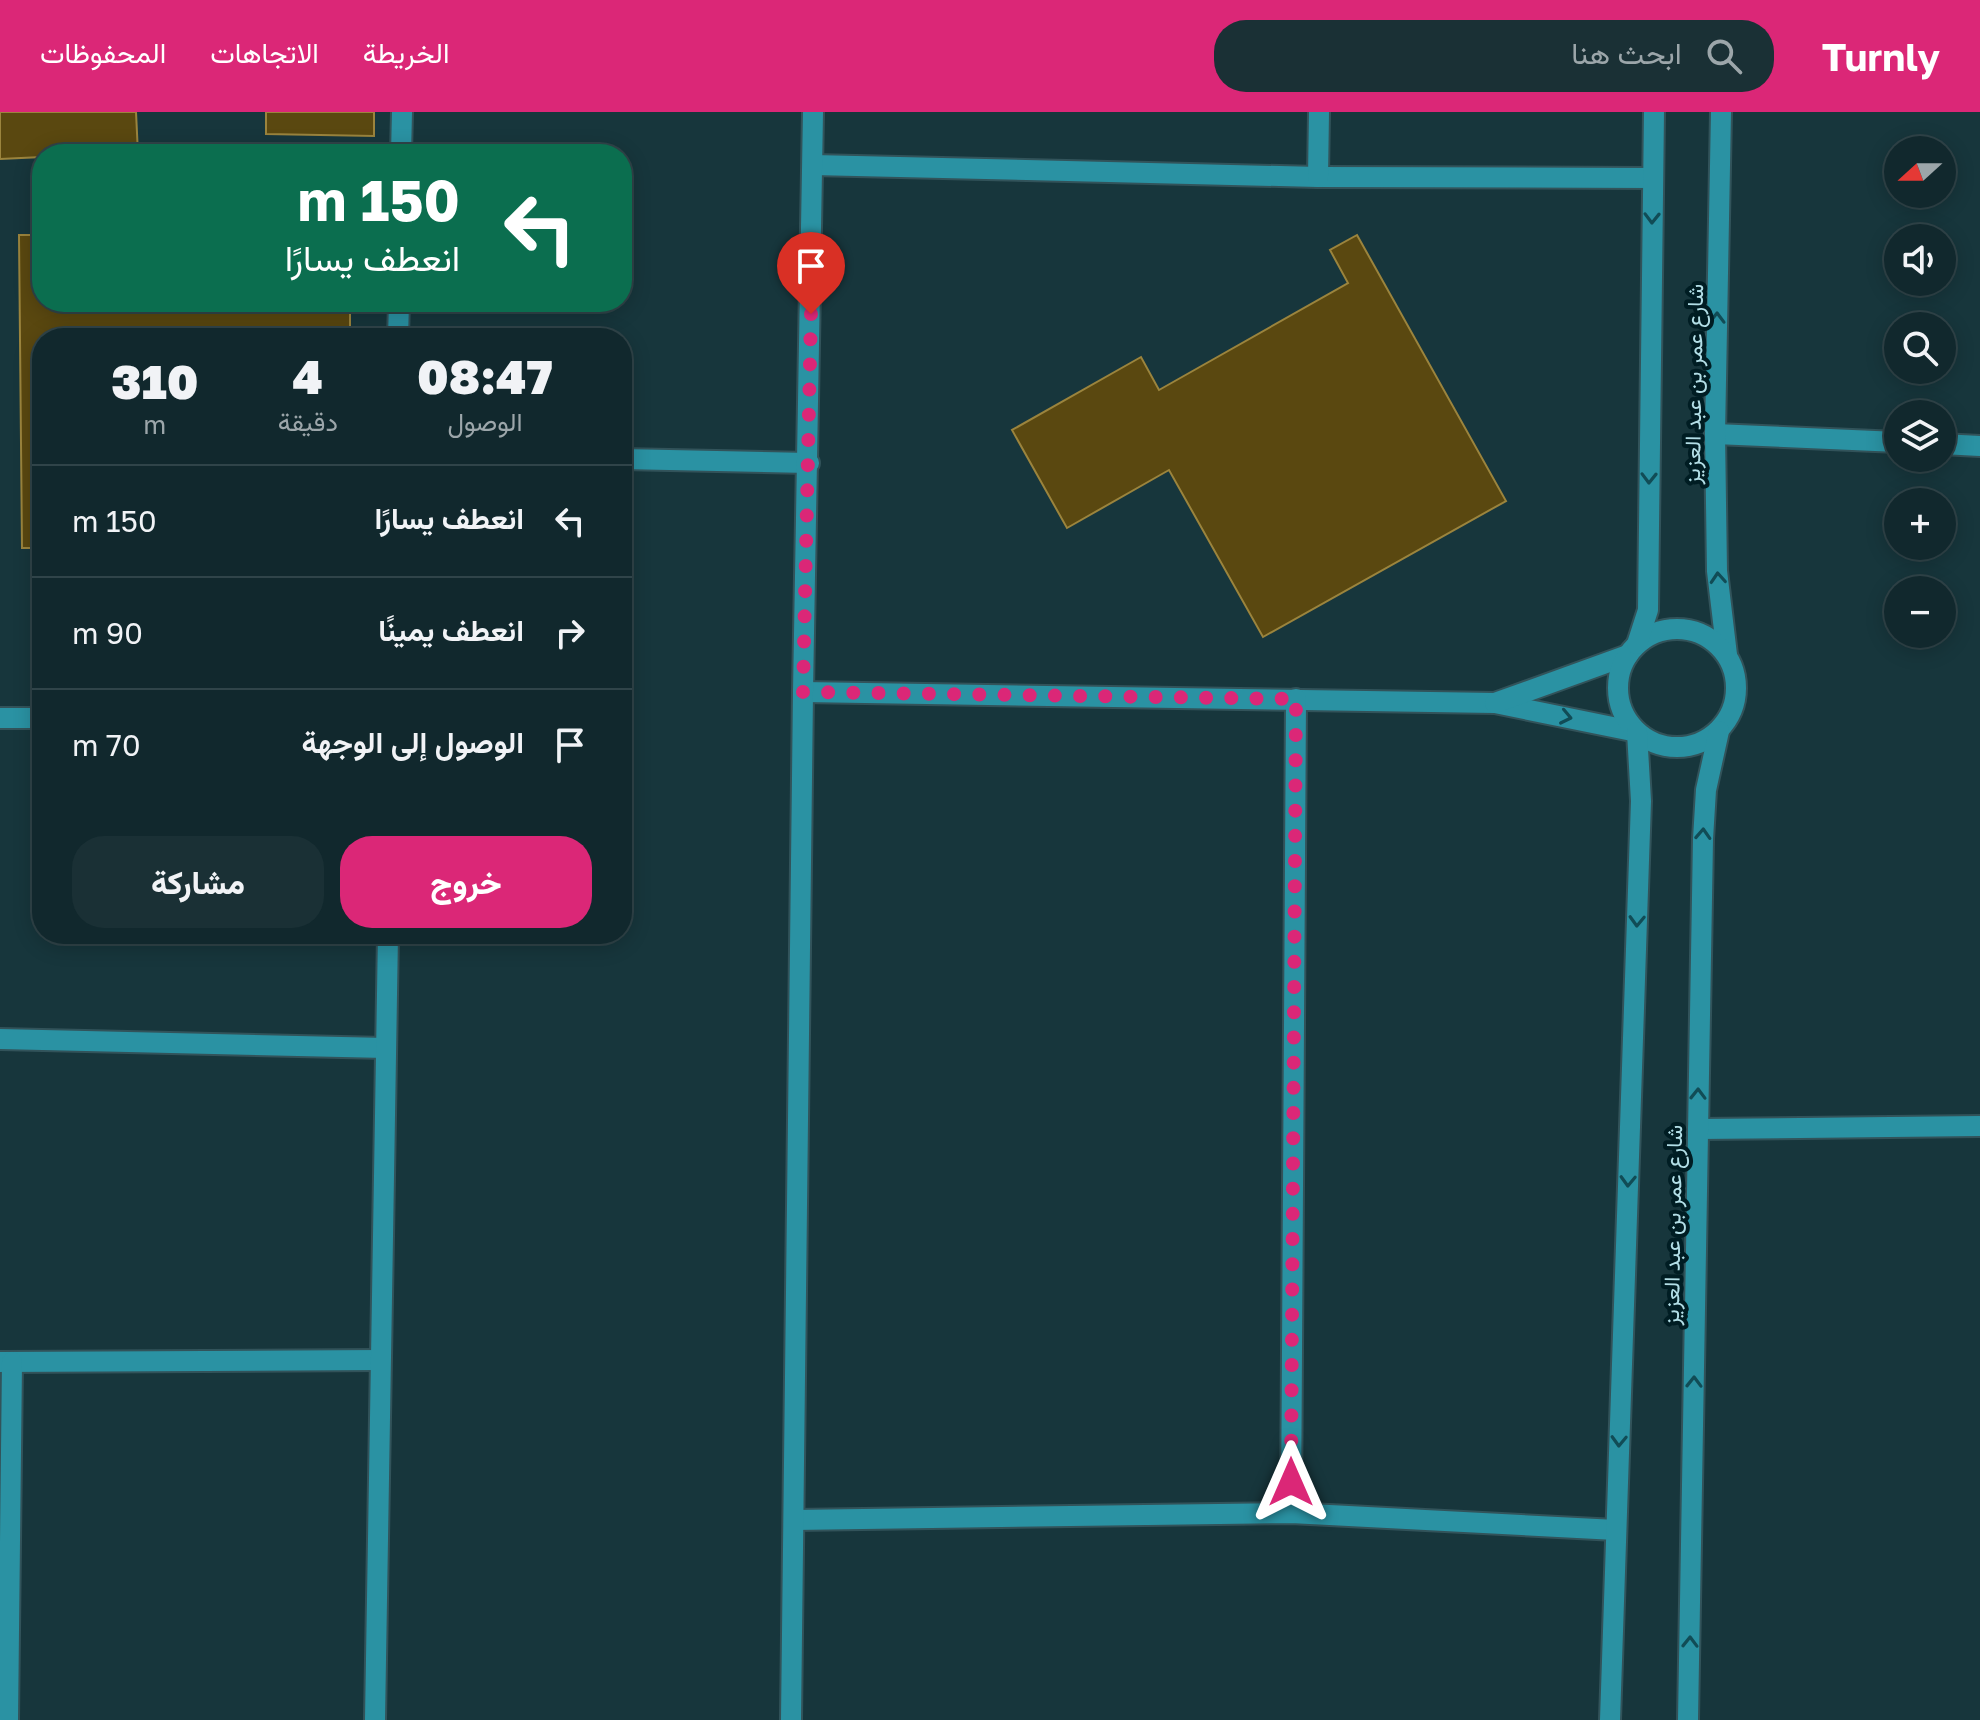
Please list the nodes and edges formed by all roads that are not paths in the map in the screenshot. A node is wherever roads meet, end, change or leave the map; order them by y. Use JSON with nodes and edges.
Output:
{"nodes":[{"id":1,"x":402,"y":112,"type":"edge"},
{"id":2,"x":813,"y":112,"type":"edge"},
{"id":3,"x":1319,"y":112,"type":"edge"},
{"id":4,"x":1654,"y":112,"type":"edge"},
{"id":5,"x":1721,"y":112,"type":"edge"},
{"id":6,"x":401,"y":144,"type":"edge"},
{"id":7,"x":813,"y":165,"type":"junction"},
{"id":8,"x":1318,"y":177,"type":"junction"},
{"id":9,"x":1653,"y":178,"type":"junction"},
{"id":10,"x":1715,"y":434,"type":"junction"},
{"id":11,"x":1884,"y":441,"type":"edge"},
{"id":12,"x":1956,"y":445,"type":"edge"},
{"id":13,"x":1980,"y":446,"type":"edge"},
{"id":14,"x":632,"y":459,"type":"edge"},
{"id":15,"x":809,"y":463,"type":"junction"},
{"id":16,"x":1632,"y":650,"type":"junction"},
{"id":17,"x":1727,"y":655,"type":"junction"},
{"id":18,"x":803,"y":692,"type":"junction"},
{"id":19,"x":1296,"y":699,"type":"junction"},
{"id":20,"x":1495,"y":703,"type":"junction"},
{"id":21,"x":0,"y":718,"type":"edge"},
{"id":22,"x":32,"y":718,"type":"edge"},
{"id":23,"x":1719,"y":731,"type":"junction"},
{"id":24,"x":1637,"y":732,"type":"junction"},
{"id":25,"x":388,"y":944,"type":"edge"},
{"id":26,"x":0,"y":1039,"type":"edge"},
{"id":27,"x":386,"y":1048,"type":"junction"},
{"id":28,"x":1980,"y":1126,"type":"edge"},
{"id":29,"x":1698,"y":1129,"type":"junction"},
{"id":30,"x":380,"y":1360,"type":"junction"},
{"id":31,"x":6,"y":1362,"type":"edge"},
{"id":32,"x":1291,"y":1513,"type":"junction"},
{"id":33,"x":794,"y":1520,"type":"junction"},
{"id":34,"x":1616,"y":1530,"type":"junction"},
{"id":35,"x":8,"y":1720,"type":"edge"},
{"id":36,"x":375,"y":1720,"type":"edge"},
{"id":37,"x":791,"y":1720,"type":"edge"},
{"id":38,"x":1610,"y":1720,"type":"edge"},
{"id":39,"x":1688,"y":1720,"type":"edge"}],
"edges":[{"from":1,"to":6,"type":"street"},
{"from":2,"to":7,"type":"street"},
{"from":3,"to":8,"type":"street"},
{"from":4,"to":9,"type":"street","name":"شارع عمر بن عبد العزيز"},
{"from":10,"to":5,"type":"street","name":"شارع عمر بن عبد العزيز","one_way":true},
{"from":7,"to":8,"type":"street"},
{"from":7,"to":15,"type":"street"},
{"from":8,"to":9,"type":"street"},
{"from":9,"to":16,"type":"street","name":"شارع عمر بن عبد العزيز","one_way":true},
{"from":10,"to":11,"type":"street"},
{"from":17,"to":10,"type":"street","name":"شارع عمر بن عبد العزيز","one_way":true},
{"from":12,"to":13,"type":"street"},
{"from":14,"to":15,"type":"street"},
{"from":15,"to":18,"type":"street"},
{"from":16,"to":17,"type":"street"},
{"from":16,"to":20,"type":"street"},
{"from":16,"to":24,"type":"street"},
{"from":17,"to":23,"type":"street"},
{"from":18,"to":19,"type":"street"},
{"from":18,"to":33,"type":"street"},
{"from":19,"to":20,"type":"street"},
{"from":19,"to":32,"type":"street"},
{"from":20,"to":24,"type":"street","one_way":true},
{"from":21,"to":22,"type":"street"},
{"from":23,"to":24,"type":"street"},
{"from":29,"to":23,"type":"street","name":"شارع عمر بن عبد العزيز","one_way":true},
{"from":24,"to":34,"type":"street","name":"شارع عمر بن عبد العزيز","one_way":true},
{"from":25,"to":27,"type":"street"},
{"from":26,"to":27,"type":"street"},
{"from":27,"to":30,"type":"street"},
{"from":28,"to":29,"type":"street"},
{"from":39,"to":29,"type":"street","name":"شارع عمر بن عبد العزيز","one_way":true},
{"from":30,"to":31,"type":"street"},
{"from":30,"to":36,"type":"street"},
{"from":31,"to":35,"type":"street"},
{"from":32,"to":33,"type":"street"},
{"from":32,"to":34,"type":"street"},
{"from":33,"to":37,"type":"street"},
{"from":34,"to":38,"type":"street","name":"شارع عمر بن عبد العزيز"}]}
